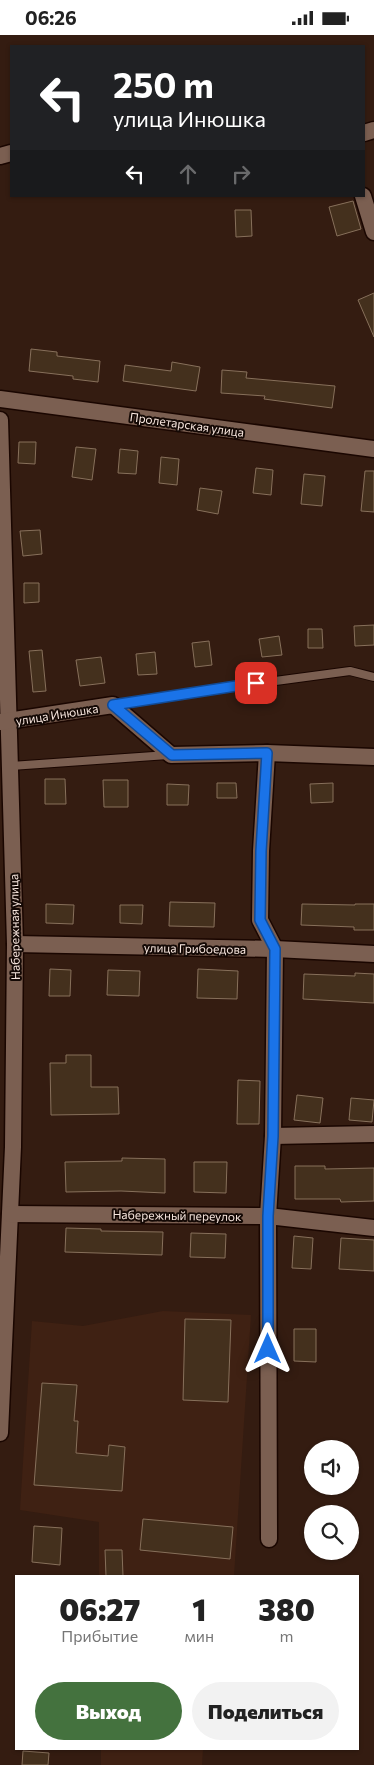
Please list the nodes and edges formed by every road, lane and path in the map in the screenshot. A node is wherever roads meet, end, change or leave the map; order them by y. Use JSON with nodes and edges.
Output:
{"nodes":[{"id":1,"x":363,"y":197,"type":"edge"},
{"id":2,"x":374,"y":232,"type":"edge"},
{"id":3,"x":0,"y":399,"type":"edge"},
{"id":4,"x":0,"y":420,"type":"edge"},
{"id":5,"x":374,"y":449,"type":"edge"},
{"id":6,"x":374,"y":677,"type":"edge"},
{"id":7,"x":113,"y":705,"type":"junction"},
{"id":8,"x":5,"y":722,"type":"edge"},
{"id":9,"x":267,"y":753,"type":"junction"},
{"id":10,"x":172,"y":755,"type":"junction"},
{"id":11,"x":374,"y":757,"type":"edge"},
{"id":12,"x":11,"y":766,"type":"junction"},
{"id":13,"x":15,"y":944,"type":"junction"},
{"id":14,"x":275,"y":949,"type":"junction"},
{"id":15,"x":374,"y":954,"type":"edge"},
{"id":16,"x":374,"y":1134,"type":"edge"},
{"id":17,"x":273,"y":1136,"type":"junction"},
{"id":18,"x":10,"y":1214,"type":"junction"},
{"id":19,"x":268,"y":1216,"type":"junction"},
{"id":20,"x":374,"y":1228,"type":"edge"},
{"id":21,"x":1,"y":1387,"type":"edge"},
{"id":22,"x":0,"y":1433,"type":"edge"},
{"id":23,"x":268,"y":1539,"type":"dead end"}],
"edges":[{"from":1,"to":2,"type":"street"},
{"from":3,"to":5,"type":"street","name":"Пролетарская улица"},
{"from":4,"to":8,"type":"street","name":"Набережная улица"},
{"from":6,"to":7,"type":"lane","name":"улица Инюшка"},
{"from":7,"to":8,"type":"street","name":"улица Инюшка"},
{"from":7,"to":10,"type":"street","name":"улица Инюшка"},
{"from":8,"to":12,"type":"street","name":"Набережная улица"},
{"from":9,"to":10,"type":"street"},
{"from":9,"to":11,"type":"street"},
{"from":9,"to":14,"type":"street"},
{"from":10,"to":12,"type":"lane"},
{"from":12,"to":13,"type":"street","name":"Набережная улица"},
{"from":13,"to":14,"type":"street","name":"улица Грибоедова"},
{"from":13,"to":18,"type":"street","name":"Набережная улица"},
{"from":14,"to":15,"type":"street","name":"улица Грибоедова"},
{"from":14,"to":17,"type":"street"},
{"from":16,"to":17,"type":"street"},
{"from":17,"to":19,"type":"street"},
{"from":18,"to":19,"type":"street","name":"Набережный переулок"},
{"from":18,"to":21,"type":"street","name":"Набережная улица"},
{"from":19,"to":20,"type":"street","name":"Набережный переулок"},
{"from":19,"to":23,"type":"street"},
{"from":21,"to":22,"type":"street","name":"Набережная улица"}]}
